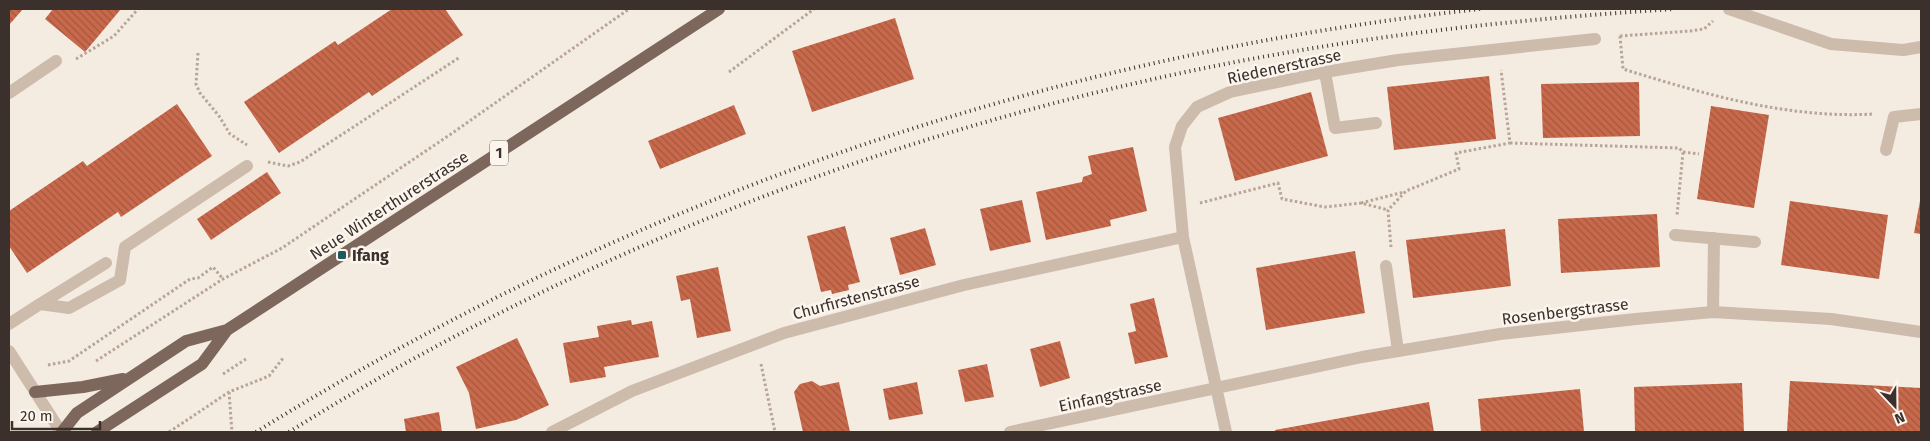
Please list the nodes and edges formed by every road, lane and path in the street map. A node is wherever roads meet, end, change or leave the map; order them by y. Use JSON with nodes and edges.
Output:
{"nodes":[{"id":1,"x":138,"y":9,"type":"edge"},
{"id":2,"x":629,"y":9,"type":"edge"},
{"id":3,"x":719,"y":9,"type":"edge"},
{"id":4,"x":814,"y":9,"type":"edge"},
{"id":5,"x":1729,"y":9,"type":"edge"},
{"id":6,"x":1704,"y":29,"type":"dead end"},
{"id":7,"x":1631,"y":35,"type":"dead end"},
{"id":8,"x":1620,"y":36,"type":"dead end"},
{"id":9,"x":1595,"y":39,"type":"dead end"},
{"id":10,"x":1921,"y":47,"type":"edge"},
{"id":11,"x":198,"y":53,"type":"dead end"},
{"id":12,"x":460,"y":57,"type":"dead end"},
{"id":13,"x":56,"y":61,"type":"joint"},
{"id":14,"x":1501,"y":66,"type":"dead end"},
{"id":15,"x":729,"y":72,"type":"dead end"},
{"id":16,"x":1325,"y":72,"type":"junction"},
{"id":17,"x":9,"y":93,"type":"edge"},
{"id":18,"x":1869,"y":114,"type":"dead end"},
{"id":19,"x":1921,"y":114,"type":"edge"},
{"id":20,"x":222,"y":122,"type":"dead end"},
{"id":21,"x":1376,"y":123,"type":"dead end"},
{"id":22,"x":1510,"y":143,"type":"junction"},
{"id":23,"x":1886,"y":150,"type":"dead end"},
{"id":24,"x":1683,"y":152,"type":"junction"},
{"id":25,"x":1699,"y":154,"type":"dead end"},
{"id":26,"x":265,"y":161,"type":"dead end"},
{"id":27,"x":247,"y":166,"type":"dead end"},
{"id":28,"x":1406,"y":191,"type":"junction"},
{"id":29,"x":1361,"y":203,"type":"junction"},
{"id":30,"x":1196,"y":204,"type":"dead end"},
{"id":31,"x":1388,"y":210,"type":"junction"},
{"id":32,"x":1677,"y":210,"type":"dead end"},
{"id":33,"x":1674,"y":235,"type":"dead end"},
{"id":34,"x":1183,"y":237,"type":"junction"},
{"id":35,"x":1714,"y":238,"type":"junction"},
{"id":36,"x":1755,"y":242,"type":"dead end"},
{"id":37,"x":1392,"y":252,"type":"dead end"},
{"id":38,"x":106,"y":262,"type":"dead end"},
{"id":39,"x":1386,"y":266,"type":"dead end"},
{"id":40,"x":224,"y":279,"type":"junction"},
{"id":41,"x":40,"y":304,"type":"junction"},
{"id":42,"x":1712,"y":312,"type":"junction"},
{"id":43,"x":9,"y":324,"type":"edge"},
{"id":44,"x":227,"y":330,"type":"junction"},
{"id":45,"x":1921,"y":332,"type":"edge"},
{"id":46,"x":754,"y":345,"type":"junction"},
{"id":47,"x":9,"y":351,"type":"edge"},
{"id":48,"x":1398,"y":351,"type":"junction"},
{"id":49,"x":284,"y":357,"type":"dead end"},
{"id":50,"x":91,"y":364,"type":"dead end"},
{"id":51,"x":48,"y":365,"type":"junction"},
{"id":52,"x":53,"y":369,"type":"dead end"},
{"id":53,"x":130,"y":378,"type":"junction"},
{"id":54,"x":27,"y":379,"type":"junction"},
{"id":55,"x":1217,"y":389,"type":"junction"},
{"id":56,"x":35,"y":392,"type":"junction"},
{"id":57,"x":229,"y":392,"type":"junction"},
{"id":58,"x":61,"y":432,"type":"edge"},
{"id":59,"x":97,"y":432,"type":"edge"},
{"id":60,"x":168,"y":432,"type":"edge"},
{"id":61,"x":232,"y":432,"type":"edge"},
{"id":62,"x":552,"y":432,"type":"edge"},
{"id":63,"x":775,"y":432,"type":"edge"},
{"id":64,"x":1010,"y":432,"type":"edge"},
{"id":65,"x":1226,"y":432,"type":"edge"}],
"edges":[{"from":1,"to":13,"type":"path"},
{"from":2,"to":40,"type":"path"},
{"from":3,"to":44,"type":"main road","name":"Neue Winterthurerstrasse","number":"1"},
{"from":4,"to":15,"type":"path"},
{"from":5,"to":10,"type":"street"},
{"from":6,"to":7,"type":"path"},
{"from":8,"to":18,"type":"path"},
{"from":9,"to":16,"type":"street","name":"Riedenerstrasse"},
{"from":11,"to":20,"type":"path"},
{"from":12,"to":26,"type":"path"},
{"from":13,"to":17,"type":"street"},
{"from":14,"to":22,"type":"path"},
{"from":16,"to":21,"type":"street"},
{"from":16,"to":34,"type":"street","name":"Riedenerstrasse"},
{"from":19,"to":23,"type":"street"},
{"from":22,"to":24,"type":"path"},
{"from":22,"to":28,"type":"path"},
{"from":24,"to":25,"type":"path"},
{"from":24,"to":32,"type":"path"},
{"from":27,"to":41,"type":"street"},
{"from":28,"to":29,"type":"path"},
{"from":28,"to":31,"type":"path"},
{"from":29,"to":30,"type":"path"},
{"from":29,"to":31,"type":"path"},
{"from":31,"to":37,"type":"path"},
{"from":33,"to":35,"type":"street"},
{"from":34,"to":46,"type":"street","name":"Churfirstenstrasse"},
{"from":34,"to":55,"type":"street","name":"Riedenerstrasse"},
{"from":35,"to":36,"type":"street"},
{"from":35,"to":42,"type":"street"},
{"from":38,"to":41,"type":"street"},
{"from":39,"to":48,"type":"street"},
{"from":40,"to":50,"type":"path"},
{"from":40,"to":51,"type":"path"},
{"from":41,"to":43,"type":"street"},
{"from":42,"to":45,"type":"street","name":"Rosenbergstrasse"},
{"from":42,"to":48,"type":"street","name":"Rosenbergstrasse"},
{"from":44,"to":53,"type":"main road","name":"Neue Winterthurerstrasse","number":"1"},
{"from":44,"to":59,"type":"main road","name":"Neue Winterthurerstrasse","number":"1"},
{"from":46,"to":62,"type":"street","name":"Churfirstenstrasse"},
{"from":46,"to":63,"type":"path"},
{"from":47,"to":54,"type":"street"},
{"from":48,"to":55,"type":"street","name":"Rosenbergstrasse"},
{"from":49,"to":57,"type":"path"},
{"from":51,"to":52,"type":"path"},
{"from":51,"to":54,"type":"path"},
{"from":53,"to":56,"type":"main road"},
{"from":53,"to":58,"type":"main road","name":"Neue Winterthurerstrasse","number":"1"},
{"from":54,"to":56,"type":"street"},
{"from":55,"to":64,"type":"street","name":"Einfangstrasse"},
{"from":55,"to":65,"type":"street","name":"Riedenerstrasse"},
{"from":56,"to":58,"type":"street"},
{"from":57,"to":60,"type":"path"},
{"from":57,"to":61,"type":"path"}]}
